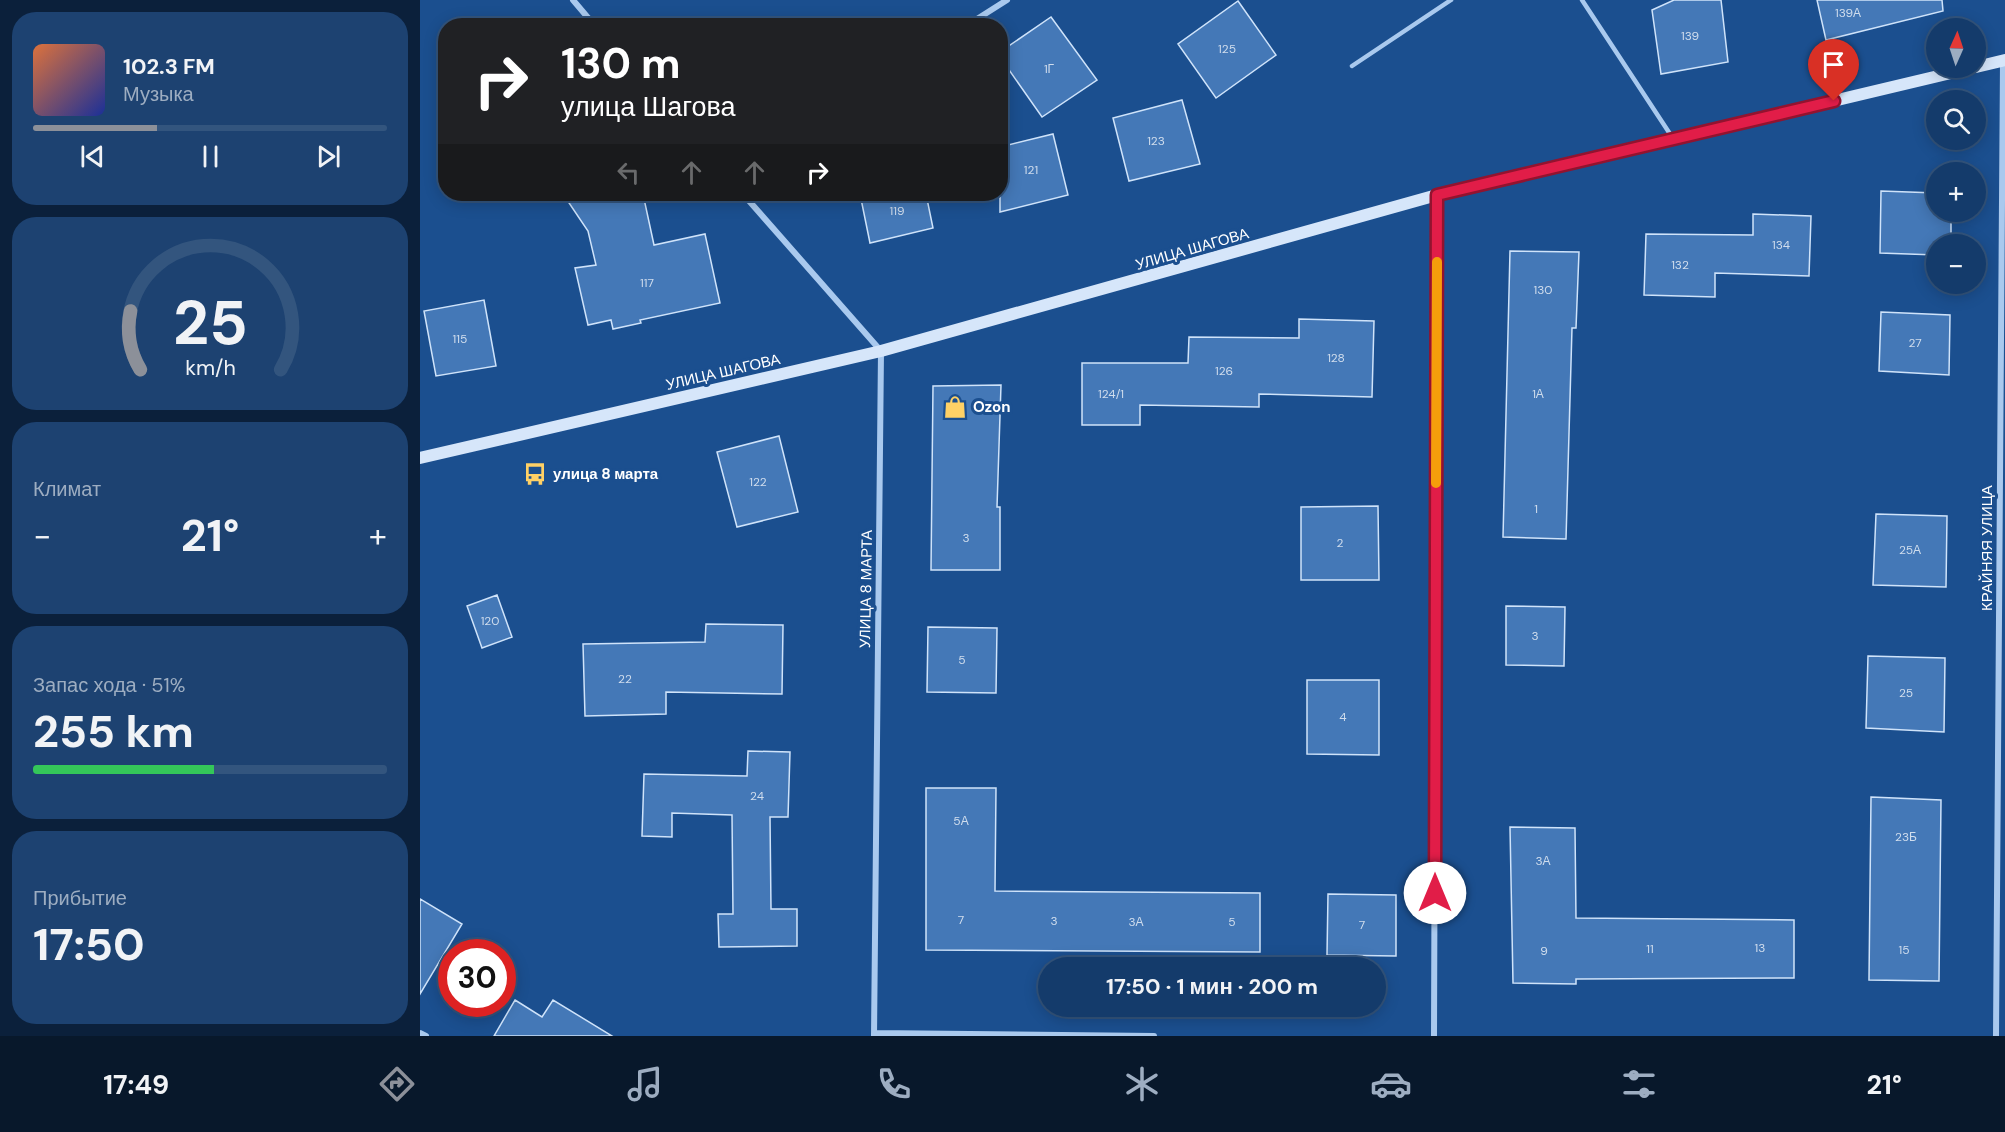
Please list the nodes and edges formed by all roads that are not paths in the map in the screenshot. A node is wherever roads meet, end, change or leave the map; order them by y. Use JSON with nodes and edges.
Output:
{"nodes":[{"id":1,"x":573,"y":0,"type":"edge"},
{"id":2,"x":1007,"y":0,"type":"edge"},
{"id":3,"x":1450,"y":0,"type":"edge"},
{"id":4,"x":1582,"y":0,"type":"edge"},
{"id":5,"x":588,"y":18,"type":"edge"},
{"id":6,"x":979,"y":18,"type":"edge"},
{"id":7,"x":2004,"y":60,"type":"edge"},
{"id":8,"x":1986,"y":64,"type":"edge"},
{"id":9,"x":1352,"y":66,"type":"dead end"},
{"id":10,"x":1928,"y":78,"type":"edge"},
{"id":11,"x":1673,"y":139,"type":"junction"},
{"id":12,"x":1437,"y":195,"type":"junction"},
{"id":13,"x":749,"y":201,"type":"edge"},
{"id":14,"x":881,"y":351,"type":"junction"},
{"id":15,"x":420,"y":458,"type":"edge"},
{"id":16,"x":420,"y":1032,"type":"edge"},
{"id":17,"x":874,"y":1035,"type":"edge"},
{"id":18,"x":426,"y":1036,"type":"edge"},
{"id":19,"x":1154,"y":1036,"type":"edge"},
{"id":20,"x":1434,"y":1036,"type":"edge"},
{"id":21,"x":1996,"y":1036,"type":"edge"}],
"edges":[{"from":1,"to":5,"type":"street"},
{"from":2,"to":6,"type":"street"},
{"from":3,"to":9,"type":"lane"},
{"from":4,"to":11,"type":"lane"},
{"from":7,"to":8,"type":"main road","name":"УЛИЦА ШАГОВА"},
{"from":7,"to":21,"type":"street","name":"КРАЙНЯЯ УЛИЦА"},
{"from":10,"to":11,"type":"main road","name":"УЛИЦА ШАГОВА"},
{"from":11,"to":12,"type":"main road","name":"УЛИЦА ШАГОВА"},
{"from":12,"to":14,"type":"main road","name":"УЛИЦА ШАГОВА"},
{"from":12,"to":20,"type":"street"},
{"from":13,"to":14,"type":"street"},
{"from":14,"to":15,"type":"main road","name":"УЛИЦА ШАГОВА"},
{"from":14,"to":17,"type":"street","name":"УЛИЦА 8 МАРТА"},
{"from":16,"to":18,"type":"street"},
{"from":17,"to":19,"type":"street"}]}
